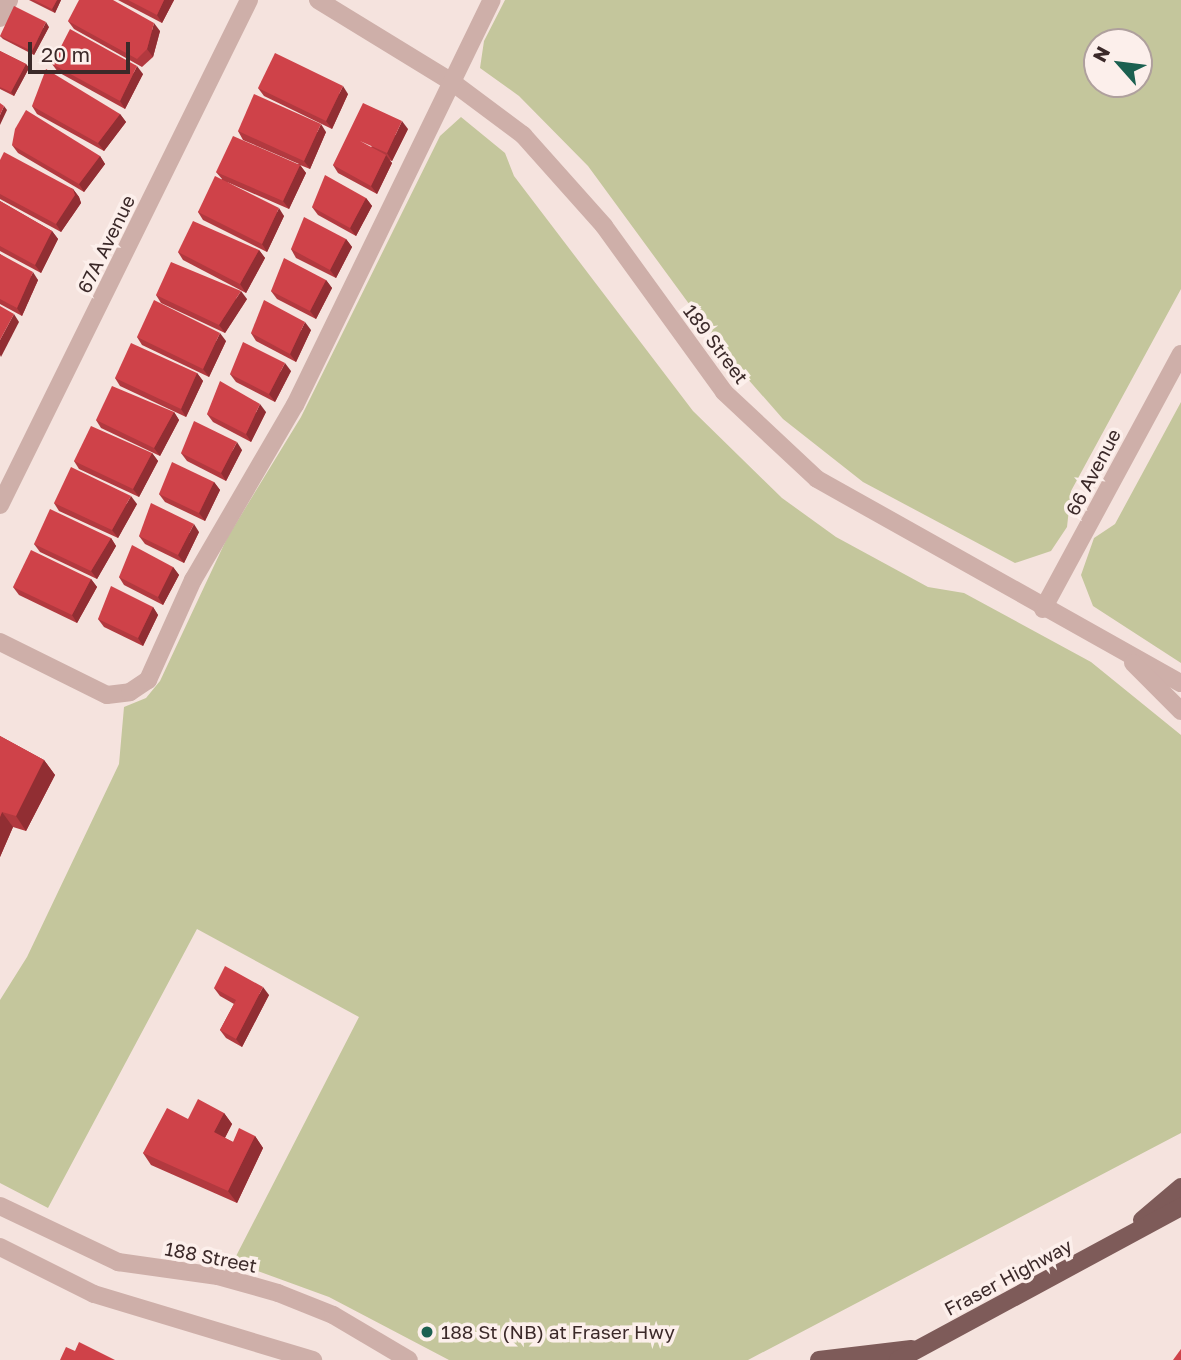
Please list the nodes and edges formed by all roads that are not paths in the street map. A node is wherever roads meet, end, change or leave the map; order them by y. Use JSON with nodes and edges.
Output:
{"nodes":[{"id":1,"x":9,"y":0,"type":"edge"},
{"id":2,"x":248,"y":0,"type":"edge"},
{"id":3,"x":318,"y":0,"type":"edge"},
{"id":4,"x":492,"y":0,"type":"edge"},
{"id":5,"x":0,"y":19,"type":"edge"},
{"id":6,"x":452,"y":82,"type":"junction"},
{"id":7,"x":1181,"y":354,"type":"edge"},
{"id":8,"x":0,"y":505,"type":"edge"},
{"id":9,"x":1043,"y":609,"type":"junction"},
{"id":10,"x":0,"y":642,"type":"edge"},
{"id":11,"x":1128,"y":657,"type":"junction"},
{"id":12,"x":1181,"y":683,"type":"edge"},
{"id":13,"x":1181,"y":710,"type":"edge"},
{"id":14,"x":1181,"y":1187,"type":"edge"},
{"id":15,"x":0,"y":1206,"type":"edge"},
{"id":16,"x":1181,"y":1208,"type":"edge"},
{"id":17,"x":1115,"y":1243,"type":"junction"},
{"id":18,"x":0,"y":1247,"type":"edge"},
{"id":19,"x":921,"y":1347,"type":"junction"},
{"id":20,"x":313,"y":1360,"type":"edge"},
{"id":21,"x":409,"y":1360,"type":"edge"},
{"id":22,"x":819,"y":1360,"type":"edge"},
{"id":23,"x":898,"y":1360,"type":"edge"}],
"edges":[{"from":1,"to":5,"type":"street"},
{"from":2,"to":8,"type":"street","name":"67A Avenue"},
{"from":3,"to":6,"type":"street","name":"189 Street"},
{"from":4,"to":6,"type":"street"},
{"from":6,"to":9,"type":"street","name":"189 Street"},
{"from":6,"to":10,"type":"street"},
{"from":7,"to":9,"type":"street","name":"66 Avenue"},
{"from":9,"to":11,"type":"street","name":"189 Street"},
{"from":11,"to":12,"type":"street","name":"189 Street"},
{"from":11,"to":13,"type":"street","name":"189 Street"},
{"from":14,"to":17,"type":"main road","name":"Fraser Highway"},
{"from":15,"to":21,"type":"street","name":"188 Street"},
{"from":16,"to":17,"type":"main road","name":"Fraser Highway"},
{"from":17,"to":19,"type":"main road","name":"Fraser Highway"},
{"from":18,"to":20,"type":"street"},
{"from":19,"to":22,"type":"main road","name":"Fraser Highway"},
{"from":19,"to":23,"type":"main road","name":"Fraser Highway"}]}
